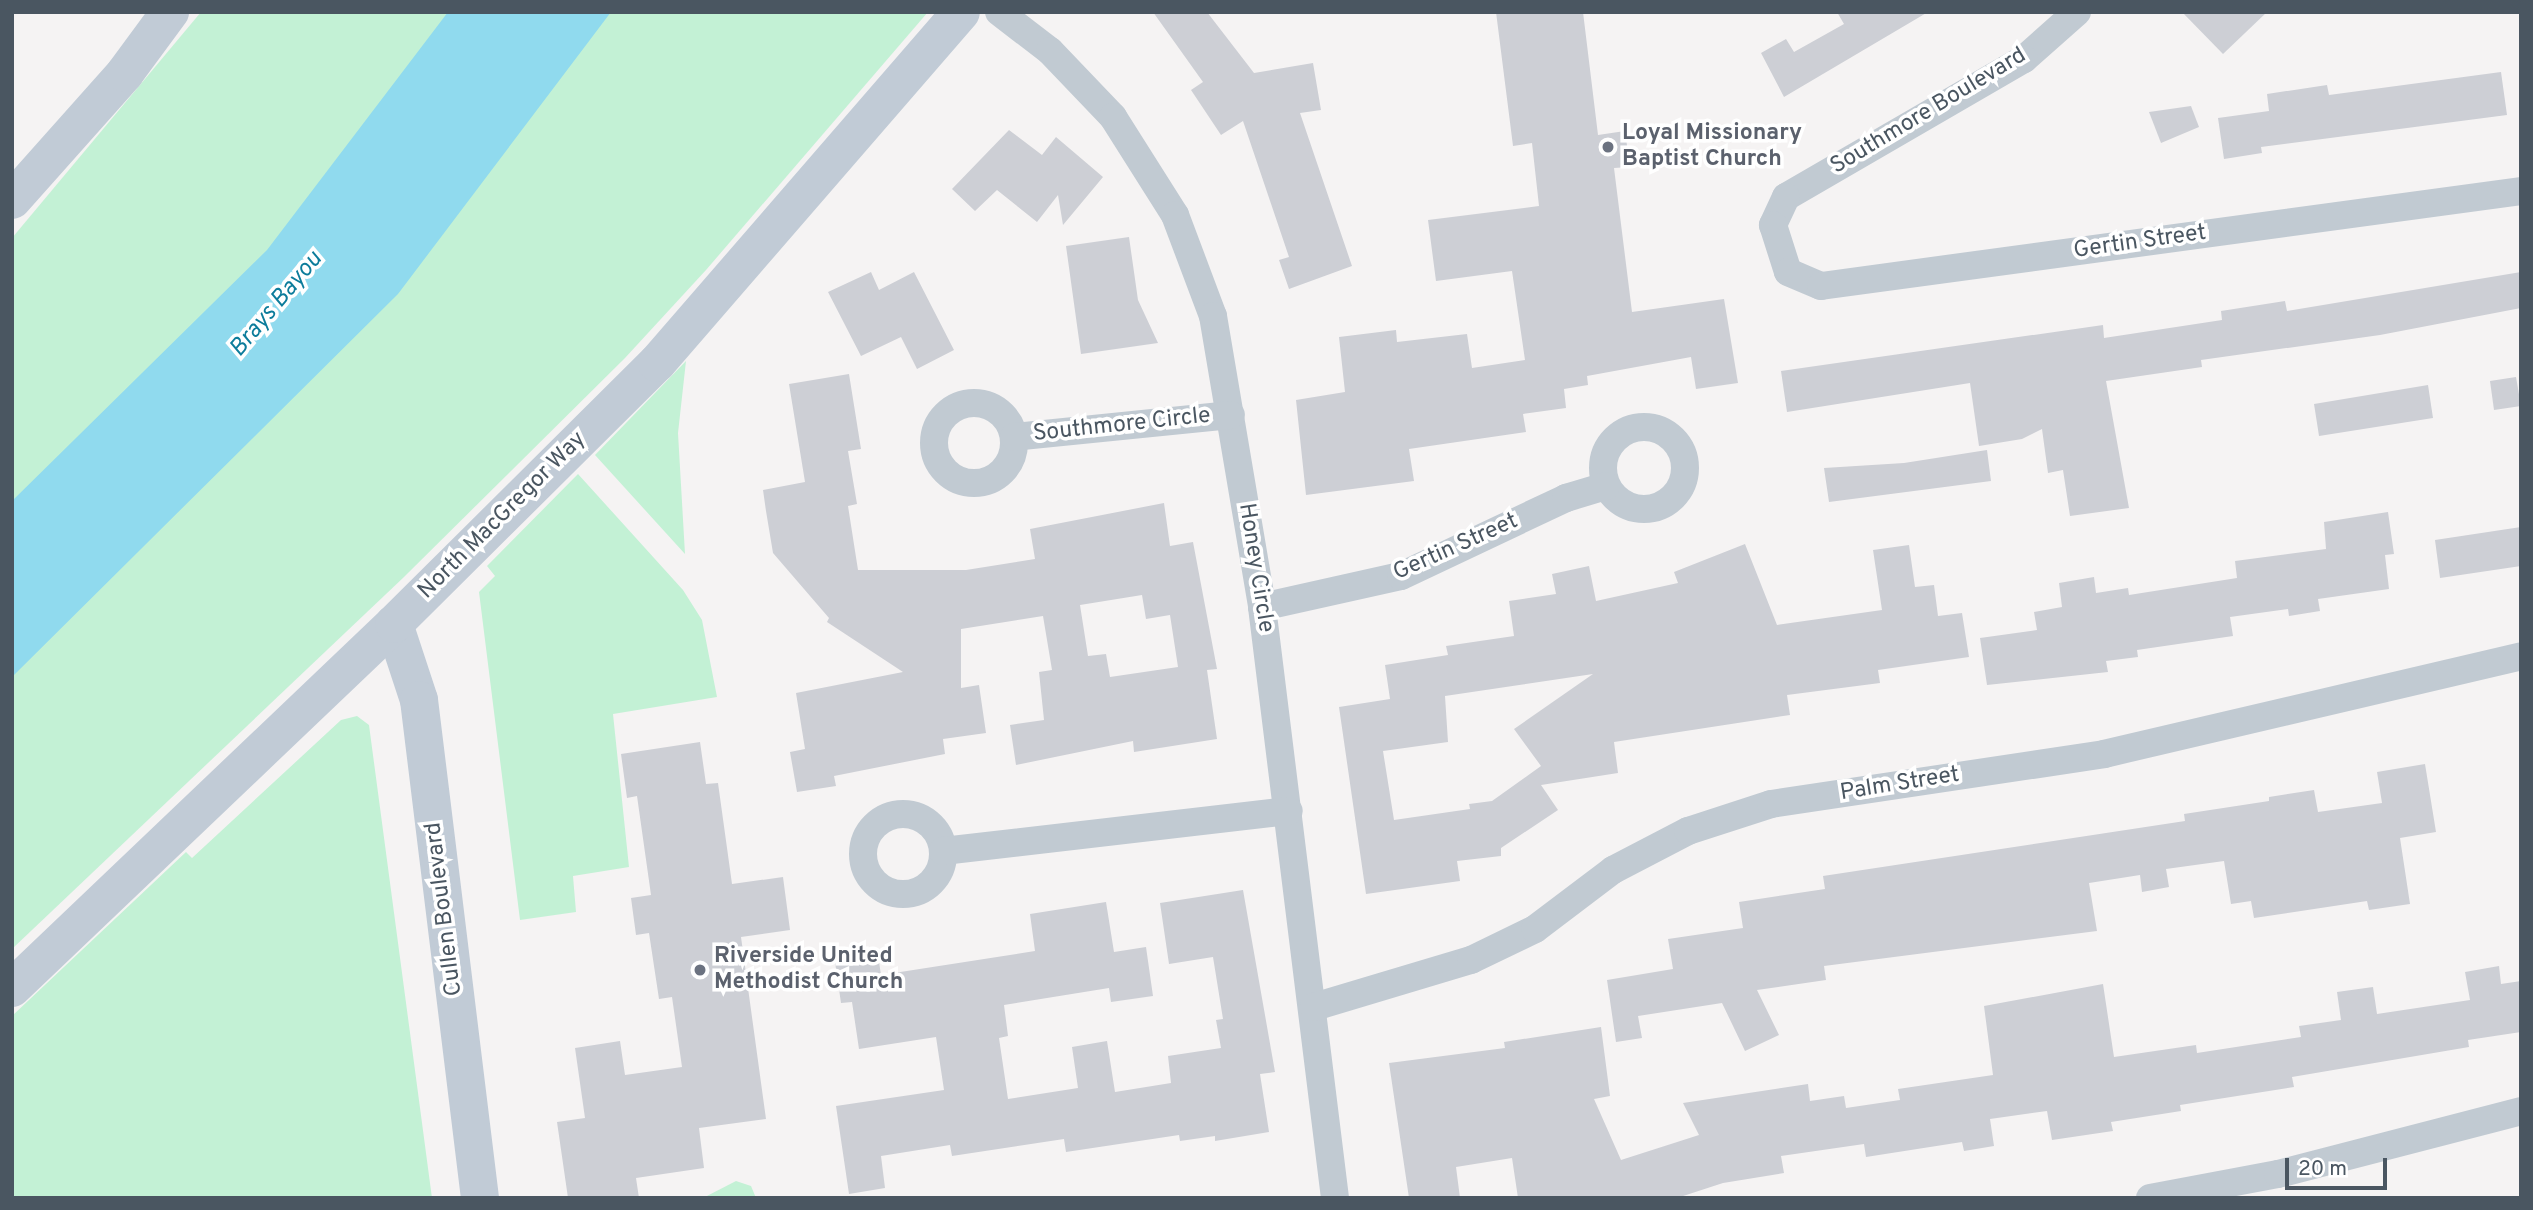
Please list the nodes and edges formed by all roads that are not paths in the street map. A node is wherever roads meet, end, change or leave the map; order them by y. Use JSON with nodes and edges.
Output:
{"nodes":[{"id":1,"x":170,"y":12,"type":"edge"},
{"id":2,"x":961,"y":12,"type":"edge"},
{"id":3,"x":999,"y":12,"type":"edge"},
{"id":4,"x":2077,"y":12,"type":"edge"},
{"id":5,"x":2521,"y":191,"type":"edge"},
{"id":6,"x":12,"y":200,"type":"edge"},
{"id":7,"x":1777,"y":249,"type":"joint"},
{"id":8,"x":1231,"y":415,"type":"junction"},
{"id":9,"x":1014,"y":437,"type":"dead end"},
{"id":10,"x":1606,"y":486,"type":"dead end"},
{"id":11,"x":1262,"y":607,"type":"junction"},
{"id":12,"x":394,"y":624,"type":"junction"},
{"id":13,"x":2521,"y":656,"type":"edge"},
{"id":14,"x":1289,"y":811,"type":"junction"},
{"id":15,"x":943,"y":851,"type":"dead end"},
{"id":16,"x":12,"y":988,"type":"edge"},
{"id":17,"x":1314,"y":1007,"type":"junction"},
{"id":18,"x":2521,"y":1111,"type":"edge"},
{"id":19,"x":480,"y":1198,"type":"edge"},
{"id":20,"x":1335,"y":1198,"type":"edge"},
{"id":21,"x":2150,"y":1198,"type":"edge"}],
"edges":[{"from":1,"to":6,"type":"street"},
{"from":2,"to":12,"type":"street","name":"North MacGregor Way"},
{"from":3,"to":8,"type":"street","name":"Honey Circle"},
{"from":4,"to":7,"type":"street","name":"Southmore Boulevard"},
{"from":5,"to":7,"type":"street","name":"Gertin Street"},
{"from":8,"to":9,"type":"street","name":"Southmore Circle"},
{"from":8,"to":11,"type":"street","name":"Honey Circle"},
{"from":10,"to":11,"type":"street","name":"Gertin Street"},
{"from":11,"to":14,"type":"street","name":"Honey Circle"},
{"from":12,"to":16,"type":"street","name":"North MacGregor Way"},
{"from":12,"to":19,"type":"street","name":"Cullen Boulevard"},
{"from":13,"to":17,"type":"street","name":"Palm Street"},
{"from":14,"to":15,"type":"street"},
{"from":14,"to":17,"type":"street","name":"Honey Circle"},
{"from":17,"to":20,"type":"street","name":"Honey Circle"},
{"from":18,"to":21,"type":"street"}]}
